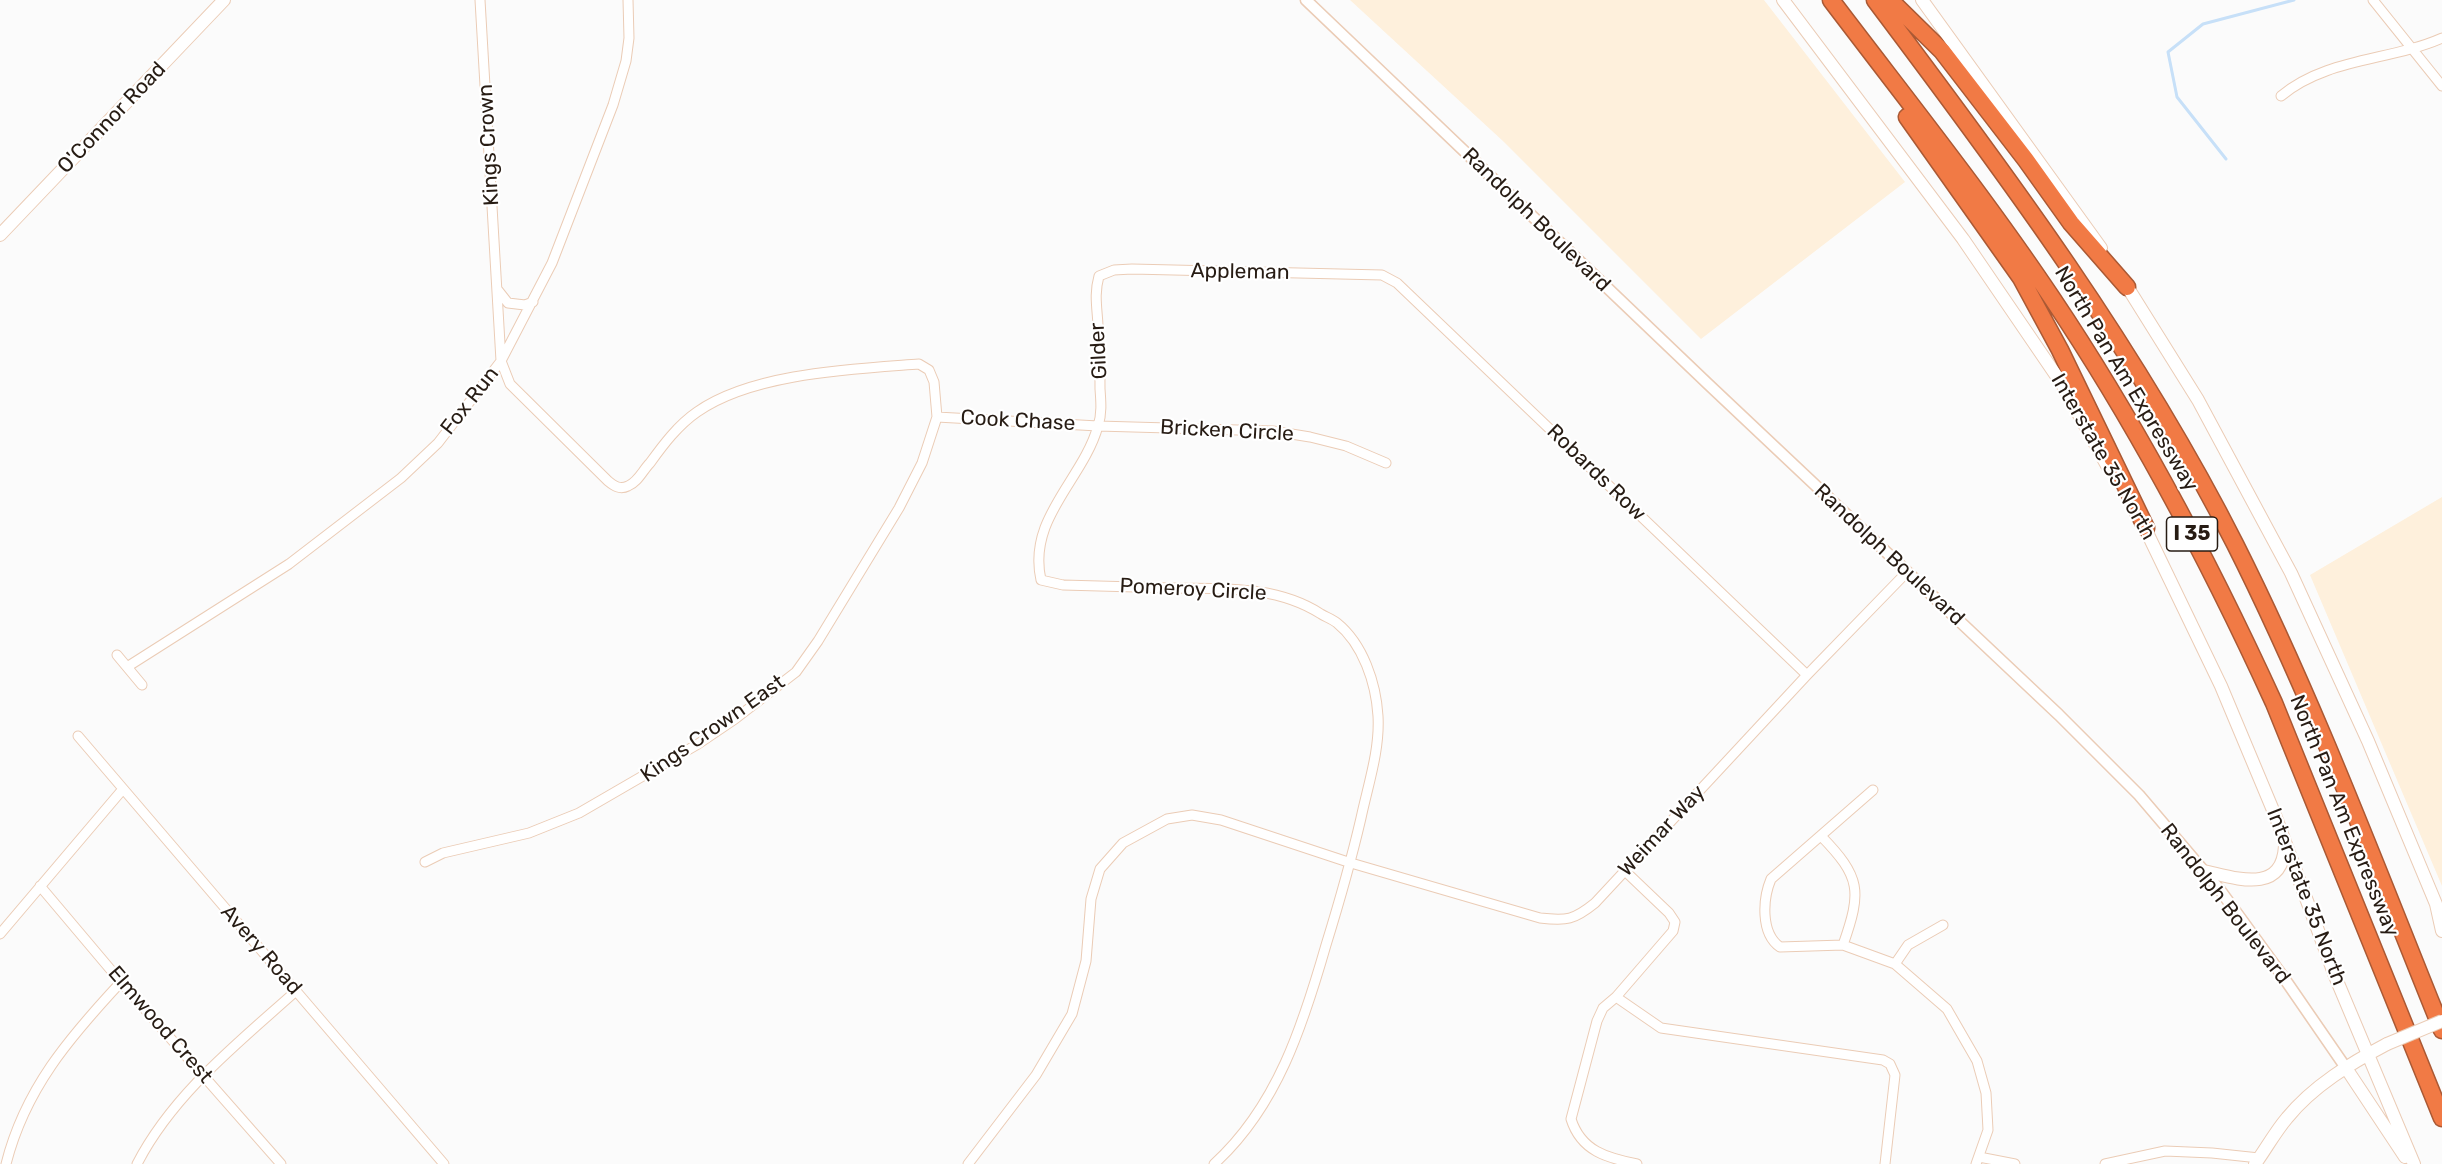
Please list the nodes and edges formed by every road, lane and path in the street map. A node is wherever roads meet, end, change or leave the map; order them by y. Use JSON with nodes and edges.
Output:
{"nodes":[{"id":1,"x":480,"y":0,"type":"edge"},
{"id":2,"x":628,"y":0,"type":"edge"},
{"id":3,"x":1305,"y":0,"type":"edge"},
{"id":4,"x":1783,"y":0,"type":"edge"},
{"id":5,"x":1875,"y":0,"type":"edge"},
{"id":6,"x":1890,"y":0,"type":"edge"},
{"id":7,"x":1922,"y":0,"type":"edge"},
{"id":8,"x":2373,"y":0,"type":"edge"},
{"id":9,"x":219,"y":2,"type":"edge"},
{"id":10,"x":1836,"y":6,"type":"edge"},
{"id":11,"x":2442,"y":38,"type":"edge"},
{"id":12,"x":2411,"y":48,"type":"junction"},
{"id":13,"x":2442,"y":86,"type":"edge"},
{"id":14,"x":2282,"y":96,"type":"dead end"},
{"id":15,"x":0,"y":235,"type":"edge"},
{"id":16,"x":1382,"y":275,"type":"joint"},
{"id":17,"x":1099,"y":276,"type":"joint"},
{"id":18,"x":2127,"y":287,"type":"junction"},
{"id":19,"x":497,"y":290,"type":"junction"},
{"id":20,"x":533,"y":302,"type":"junction"},
{"id":21,"x":501,"y":362,"type":"junction"},
{"id":22,"x":937,"y":417,"type":"junction"},
{"id":23,"x":1098,"y":426,"type":"junction"},
{"id":24,"x":1386,"y":463,"type":"dead end"},
{"id":25,"x":2146,"y":528,"type":"junction"},
{"id":26,"x":1907,"y":572,"type":"junction"},
{"id":27,"x":1041,"y":580,"type":"joint"},
{"id":28,"x":117,"y":655,"type":"dead end"},
{"id":29,"x":127,"y":667,"type":"junction"},
{"id":30,"x":1807,"y":675,"type":"junction"},
{"id":31,"x":142,"y":685,"type":"dead end"},
{"id":32,"x":78,"y":736,"type":"dead end"},
{"id":33,"x":123,"y":789,"type":"junction"},
{"id":34,"x":1874,"y":790,"type":"dead end"},
{"id":35,"x":1821,"y":836,"type":"junction"},
{"id":36,"x":2285,"y":842,"type":"junction"},
{"id":37,"x":424,"y":862,"type":"dead end"},
{"id":38,"x":1351,"y":863,"type":"junction"},
{"id":39,"x":1624,"y":871,"type":"junction"},
{"id":40,"x":2204,"y":871,"type":"junction"},
{"id":41,"x":40,"y":886,"type":"junction"},
{"id":42,"x":1943,"y":925,"type":"dead end"},
{"id":43,"x":2442,"y":931,"type":"edge"},
{"id":44,"x":0,"y":934,"type":"edge"},
{"id":45,"x":1843,"y":945,"type":"junction"},
{"id":46,"x":1895,"y":964,"type":"junction"},
{"id":47,"x":121,"y":982,"type":"junction"},
{"id":48,"x":296,"y":991,"type":"junction"},
{"id":49,"x":1616,"y":997,"type":"junction"},
{"id":50,"x":2442,"y":1021,"type":"edge"},
{"id":51,"x":2442,"y":1030,"type":"edge"},
{"id":52,"x":2368,"y":1054,"type":"junction"},
{"id":53,"x":2346,"y":1068,"type":"junction"},
{"id":54,"x":203,"y":1075,"type":"junction"},
{"id":55,"x":2441,"y":1116,"type":"edge"},
{"id":56,"x":1978,"y":1161,"type":"edge"},
{"id":57,"x":2257,"y":1161,"type":"edge"},
{"id":58,"x":6,"y":1164,"type":"edge"},
{"id":59,"x":137,"y":1164,"type":"edge"},
{"id":60,"x":281,"y":1164,"type":"edge"},
{"id":61,"x":444,"y":1164,"type":"edge"},
{"id":62,"x":968,"y":1164,"type":"edge"},
{"id":63,"x":1214,"y":1164,"type":"edge"},
{"id":64,"x":1637,"y":1164,"type":"edge"},
{"id":65,"x":1885,"y":1164,"type":"edge"},
{"id":66,"x":2015,"y":1164,"type":"edge"},
{"id":67,"x":2106,"y":1164,"type":"edge"},
{"id":68,"x":2412,"y":1164,"type":"edge"}],
"edges":[{"from":1,"to":19,"type":"street","name":"Kings Crown"},
{"from":2,"to":20,"type":"street","name":"Fox Run"},
{"from":3,"to":26,"type":"street","name":"Randolph Boulevard"},
{"from":4,"to":25,"type":"main road","name":"Interstate 35 North"},
{"from":5,"to":51,"type":"highway","name":"North Pan Am Expressway","number":"I 35"},
{"from":6,"to":18,"type":"highway"},
{"from":7,"to":18,"type":"main road"},
{"from":8,"to":12,"type":"street"},
{"from":9,"to":15,"type":"main road","name":"O'Connor Road"},
{"from":10,"to":25,"type":"highway"},
{"from":10,"to":55,"type":"highway","name":"North Pan Am Expressway","number":"I 35"},
{"from":11,"to":12,"type":"street"},
{"from":12,"to":13,"type":"street"},
{"from":12,"to":14,"type":"street"},
{"from":16,"to":17,"type":"street","name":"Appleman"},
{"from":16,"to":30,"type":"street","name":"Robards Row"},
{"from":17,"to":23,"type":"street","name":"Gilder"},
{"from":18,"to":43,"type":"main road"},
{"from":19,"to":20,"type":"street"},
{"from":19,"to":21,"type":"street","name":"Kings Crown"},
{"from":20,"to":21,"type":"street","name":"Fox Run"},
{"from":21,"to":22,"type":"street","name":"Kings Crown"},
{"from":21,"to":29,"type":"street","name":"Fox Run"},
{"from":22,"to":23,"type":"street","name":"Cook Chase"},
{"from":22,"to":37,"type":"street","name":"Kings Crown East"},
{"from":23,"to":24,"type":"street","name":"Bricken Circle"},
{"from":23,"to":27,"type":"street","name":"Gilder"},
{"from":25,"to":36,"type":"main road","name":"Interstate 35 North"},
{"from":26,"to":30,"type":"street","name":"Weimar Way"},
{"from":26,"to":40,"type":"street","name":"Randolph Boulevard"},
{"from":27,"to":38,"type":"street","name":"Pomeroy Circle"},
{"from":28,"to":29,"type":"street"},
{"from":29,"to":31,"type":"street"},
{"from":30,"to":39,"type":"street","name":"Weimar Way"},
{"from":32,"to":33,"type":"street","name":"Avery Road"},
{"from":33,"to":41,"type":"street"},
{"from":33,"to":48,"type":"street","name":"Avery Road"},
{"from":34,"to":35,"type":"street"},
{"from":35,"to":45,"type":"street"},
{"from":35,"to":45,"type":"street"},
{"from":36,"to":40,"type":"main road"},
{"from":36,"to":52,"type":"main road","name":"Interstate 35 North"},
{"from":38,"to":39,"type":"street","name":"Weimar Way"},
{"from":38,"to":62,"type":"street","name":"Weimar Way"},
{"from":38,"to":63,"type":"street","name":"Pomeroy Circle"},
{"from":39,"to":49,"type":"street"},
{"from":40,"to":53,"type":"street","name":"Randolph Boulevard"},
{"from":41,"to":44,"type":"street"},
{"from":41,"to":47,"type":"street","name":"Elmwood Crest"},
{"from":42,"to":46,"type":"street"},
{"from":45,"to":46,"type":"street"},
{"from":46,"to":56,"type":"street"},
{"from":47,"to":54,"type":"street","name":"Elmwood Crest"},
{"from":47,"to":58,"type":"street"},
{"from":48,"to":54,"type":"street"},
{"from":48,"to":61,"type":"street","name":"Avery Road"},
{"from":49,"to":64,"type":"street"},
{"from":49,"to":65,"type":"street"},
{"from":50,"to":52,"type":"main road","bridge":true},
{"from":52,"to":53,"type":"main road"},
{"from":52,"to":68,"type":"main road","name":"Interstate 35 North"},
{"from":53,"to":57,"type":"main road"},
{"from":53,"to":68,"type":"main road","name":"Randolph Boulevard"},
{"from":54,"to":59,"type":"street"},
{"from":54,"to":60,"type":"street","name":"Elmwood Crest"},
{"from":56,"to":66,"type":"street"},
{"from":57,"to":67,"type":"street"}]}
